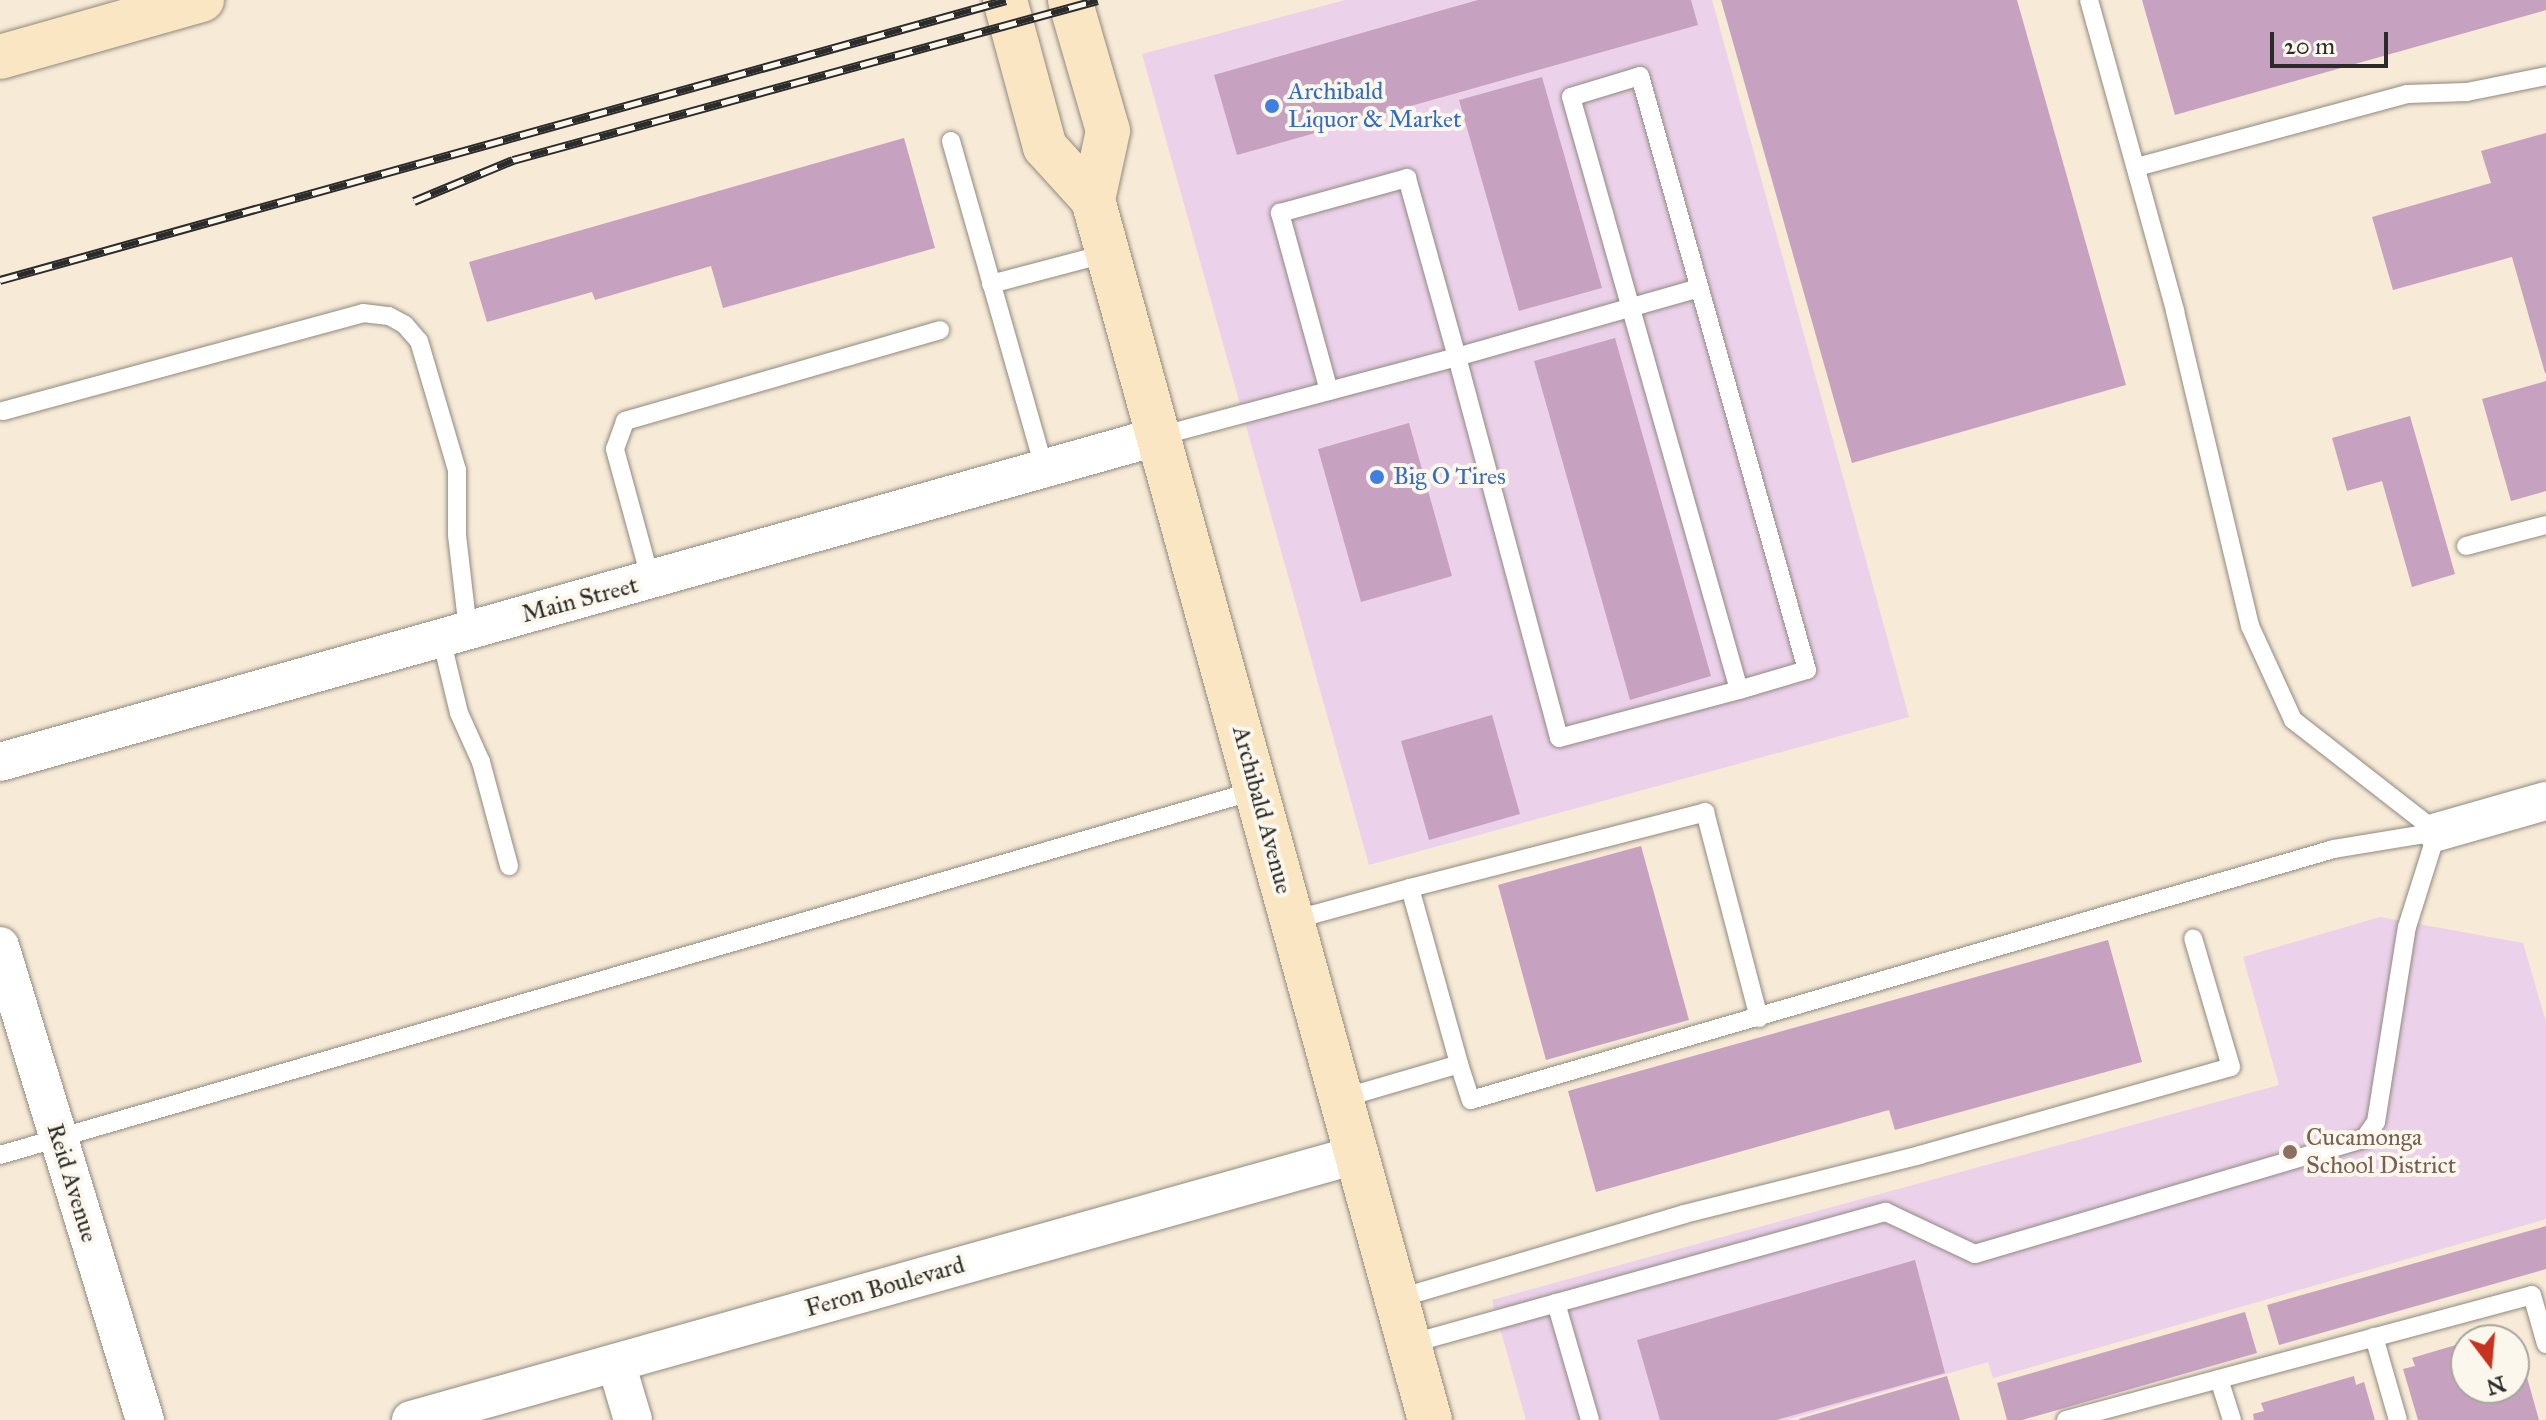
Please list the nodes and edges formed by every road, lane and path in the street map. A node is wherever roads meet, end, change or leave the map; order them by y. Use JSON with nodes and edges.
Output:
{"nodes":[{"id":1,"x":202,"y":0,"type":"edge"},
{"id":2,"x":1005,"y":0,"type":"edge"},
{"id":3,"x":1070,"y":0,"type":"edge"},
{"id":4,"x":2089,"y":0,"type":"edge"},
{"id":5,"x":0,"y":57,"type":"edge"},
{"id":6,"x":2546,"y":76,"type":"edge"},
{"id":7,"x":951,"y":141,"type":"dead end"},
{"id":8,"x":2137,"y":167,"type":"junction"},
{"id":9,"x":1093,"y":200,"type":"junction"},
{"id":10,"x":1108,"y":253,"type":"junction"},
{"id":11,"x":991,"y":284,"type":"junction"},
{"id":12,"x":1699,"y":288,"type":"junction"},
{"id":13,"x":1631,"y":310,"type":"junction"},
{"id":14,"x":940,"y":330,"type":"dead end"},
{"id":15,"x":1457,"y":357,"type":"junction"},
{"id":16,"x":1329,"y":391,"type":"junction"},
{"id":17,"x":3,"y":411,"type":"dead end"},
{"id":18,"x":1160,"y":436,"type":"junction"},
{"id":19,"x":1045,"y":471,"type":"junction"},
{"id":20,"x":2546,"y":525,"type":"edge"},
{"id":21,"x":2466,"y":546,"type":"dead end"},
{"id":22,"x":651,"y":581,"type":"junction"},
{"id":23,"x":455,"y":634,"type":"junction"},
{"id":24,"x":1739,"y":690,"type":"junction"},
{"id":25,"x":0,"y":762,"type":"edge"},
{"id":26,"x":1257,"y":790,"type":"junction"},
{"id":27,"x":2546,"y":801,"type":"edge"},
{"id":28,"x":2437,"y":832,"type":"junction"},
{"id":29,"x":509,"y":866,"type":"dead end"},
{"id":30,"x":1410,"y":888,"type":"junction"},
{"id":31,"x":1293,"y":920,"type":"junction"},
{"id":32,"x":2193,"y":938,"type":"dead end"},
{"id":33,"x":0,"y":946,"type":"edge"},
{"id":34,"x":1759,"y":1018,"type":"junction"},
{"id":35,"x":1459,"y":1064,"type":"junction"},
{"id":36,"x":1343,"y":1098,"type":"junction"},
{"id":37,"x":59,"y":1139,"type":"junction"},
{"id":38,"x":1359,"y":1154,"type":"junction"},
{"id":39,"x":0,"y":1155,"type":"edge"},
{"id":40,"x":1396,"y":1299,"type":"junction"},
{"id":41,"x":1556,"y":1303,"type":"junction"},
{"id":42,"x":2374,"y":1337,"type":"junction"},
{"id":43,"x":1409,"y":1344,"type":"junction"},
{"id":44,"x":2546,"y":1344,"type":"edge"},
{"id":45,"x":616,"y":1363,"type":"junction"},
{"id":46,"x":2219,"y":1379,"type":"junction"},
{"id":47,"x":145,"y":1420,"type":"edge"},
{"id":48,"x":411,"y":1420,"type":"edge"},
{"id":49,"x":633,"y":1420,"type":"edge"},
{"id":50,"x":1430,"y":1420,"type":"edge"},
{"id":51,"x":1590,"y":1420,"type":"edge"},
{"id":52,"x":2066,"y":1420,"type":"edge"},
{"id":53,"x":2232,"y":1420,"type":"edge"},
{"id":54,"x":2398,"y":1420,"type":"edge"}],
"edges":[{"from":1,"to":5,"type":"main road"},
{"from":2,"to":9,"type":"main road","name":"Archibald Avenue"},
{"from":3,"to":9,"type":"main road","name":"Archibald Avenue"},
{"from":4,"to":8,"type":"lane"},
{"from":6,"to":8,"type":"lane"},
{"from":7,"to":11,"type":"lane"},
{"from":8,"to":28,"type":"lane"},
{"from":9,"to":10,"type":"main road","name":"Archibald Avenue"},
{"from":10,"to":11,"type":"lane"},
{"from":10,"to":18,"type":"main road","name":"Archibald Avenue"},
{"from":11,"to":19,"type":"lane"},
{"from":12,"to":13,"type":"lane"},
{"from":12,"to":13,"type":"lane"},
{"from":12,"to":24,"type":"lane"},
{"from":13,"to":15,"type":"lane"},
{"from":13,"to":24,"type":"lane"},
{"from":14,"to":22,"type":"lane"},
{"from":15,"to":16,"type":"lane"},
{"from":15,"to":16,"type":"lane"},
{"from":15,"to":24,"type":"lane"},
{"from":16,"to":18,"type":"lane"},
{"from":17,"to":23,"type":"lane"},
{"from":18,"to":19,"type":"street","name":"Main Street"},
{"from":18,"to":26,"type":"main road","name":"Archibald Avenue"},
{"from":19,"to":22,"type":"street","name":"Main Street"},
{"from":20,"to":21,"type":"lane"},
{"from":22,"to":23,"type":"street","name":"Main Street"},
{"from":23,"to":25,"type":"street","name":"Main Street"},
{"from":23,"to":29,"type":"lane"},
{"from":26,"to":31,"type":"main road","name":"Archibald Avenue"},
{"from":26,"to":37,"type":"lane"},
{"from":27,"to":28,"type":"street"},
{"from":28,"to":34,"type":"lane"},
{"from":28,"to":41,"type":"lane"},
{"from":30,"to":31,"type":"lane"},
{"from":30,"to":34,"type":"lane"},
{"from":30,"to":35,"type":"lane"},
{"from":31,"to":36,"type":"main road","name":"Archibald Avenue"},
{"from":32,"to":40,"type":"lane"},
{"from":33,"to":37,"type":"street","name":"Reid Avenue"},
{"from":34,"to":35,"type":"lane"},
{"from":35,"to":36,"type":"lane"},
{"from":36,"to":38,"type":"main road","name":"Archibald Avenue"},
{"from":37,"to":39,"type":"lane"},
{"from":37,"to":47,"type":"street","name":"Reid Avenue"},
{"from":38,"to":40,"type":"main road","name":"Archibald Avenue"},
{"from":38,"to":45,"type":"street","name":"Feron Boulevard"},
{"from":40,"to":43,"type":"main road","name":"Archibald Avenue"},
{"from":41,"to":43,"type":"lane"},
{"from":41,"to":51,"type":"lane"},
{"from":42,"to":44,"type":"lane"},
{"from":42,"to":46,"type":"lane"},
{"from":42,"to":54,"type":"lane"},
{"from":43,"to":50,"type":"main road","name":"Archibald Avenue"},
{"from":45,"to":48,"type":"street","name":"Feron Boulevard"},
{"from":45,"to":49,"type":"street"},
{"from":46,"to":52,"type":"lane"},
{"from":46,"to":53,"type":"lane"}]}
